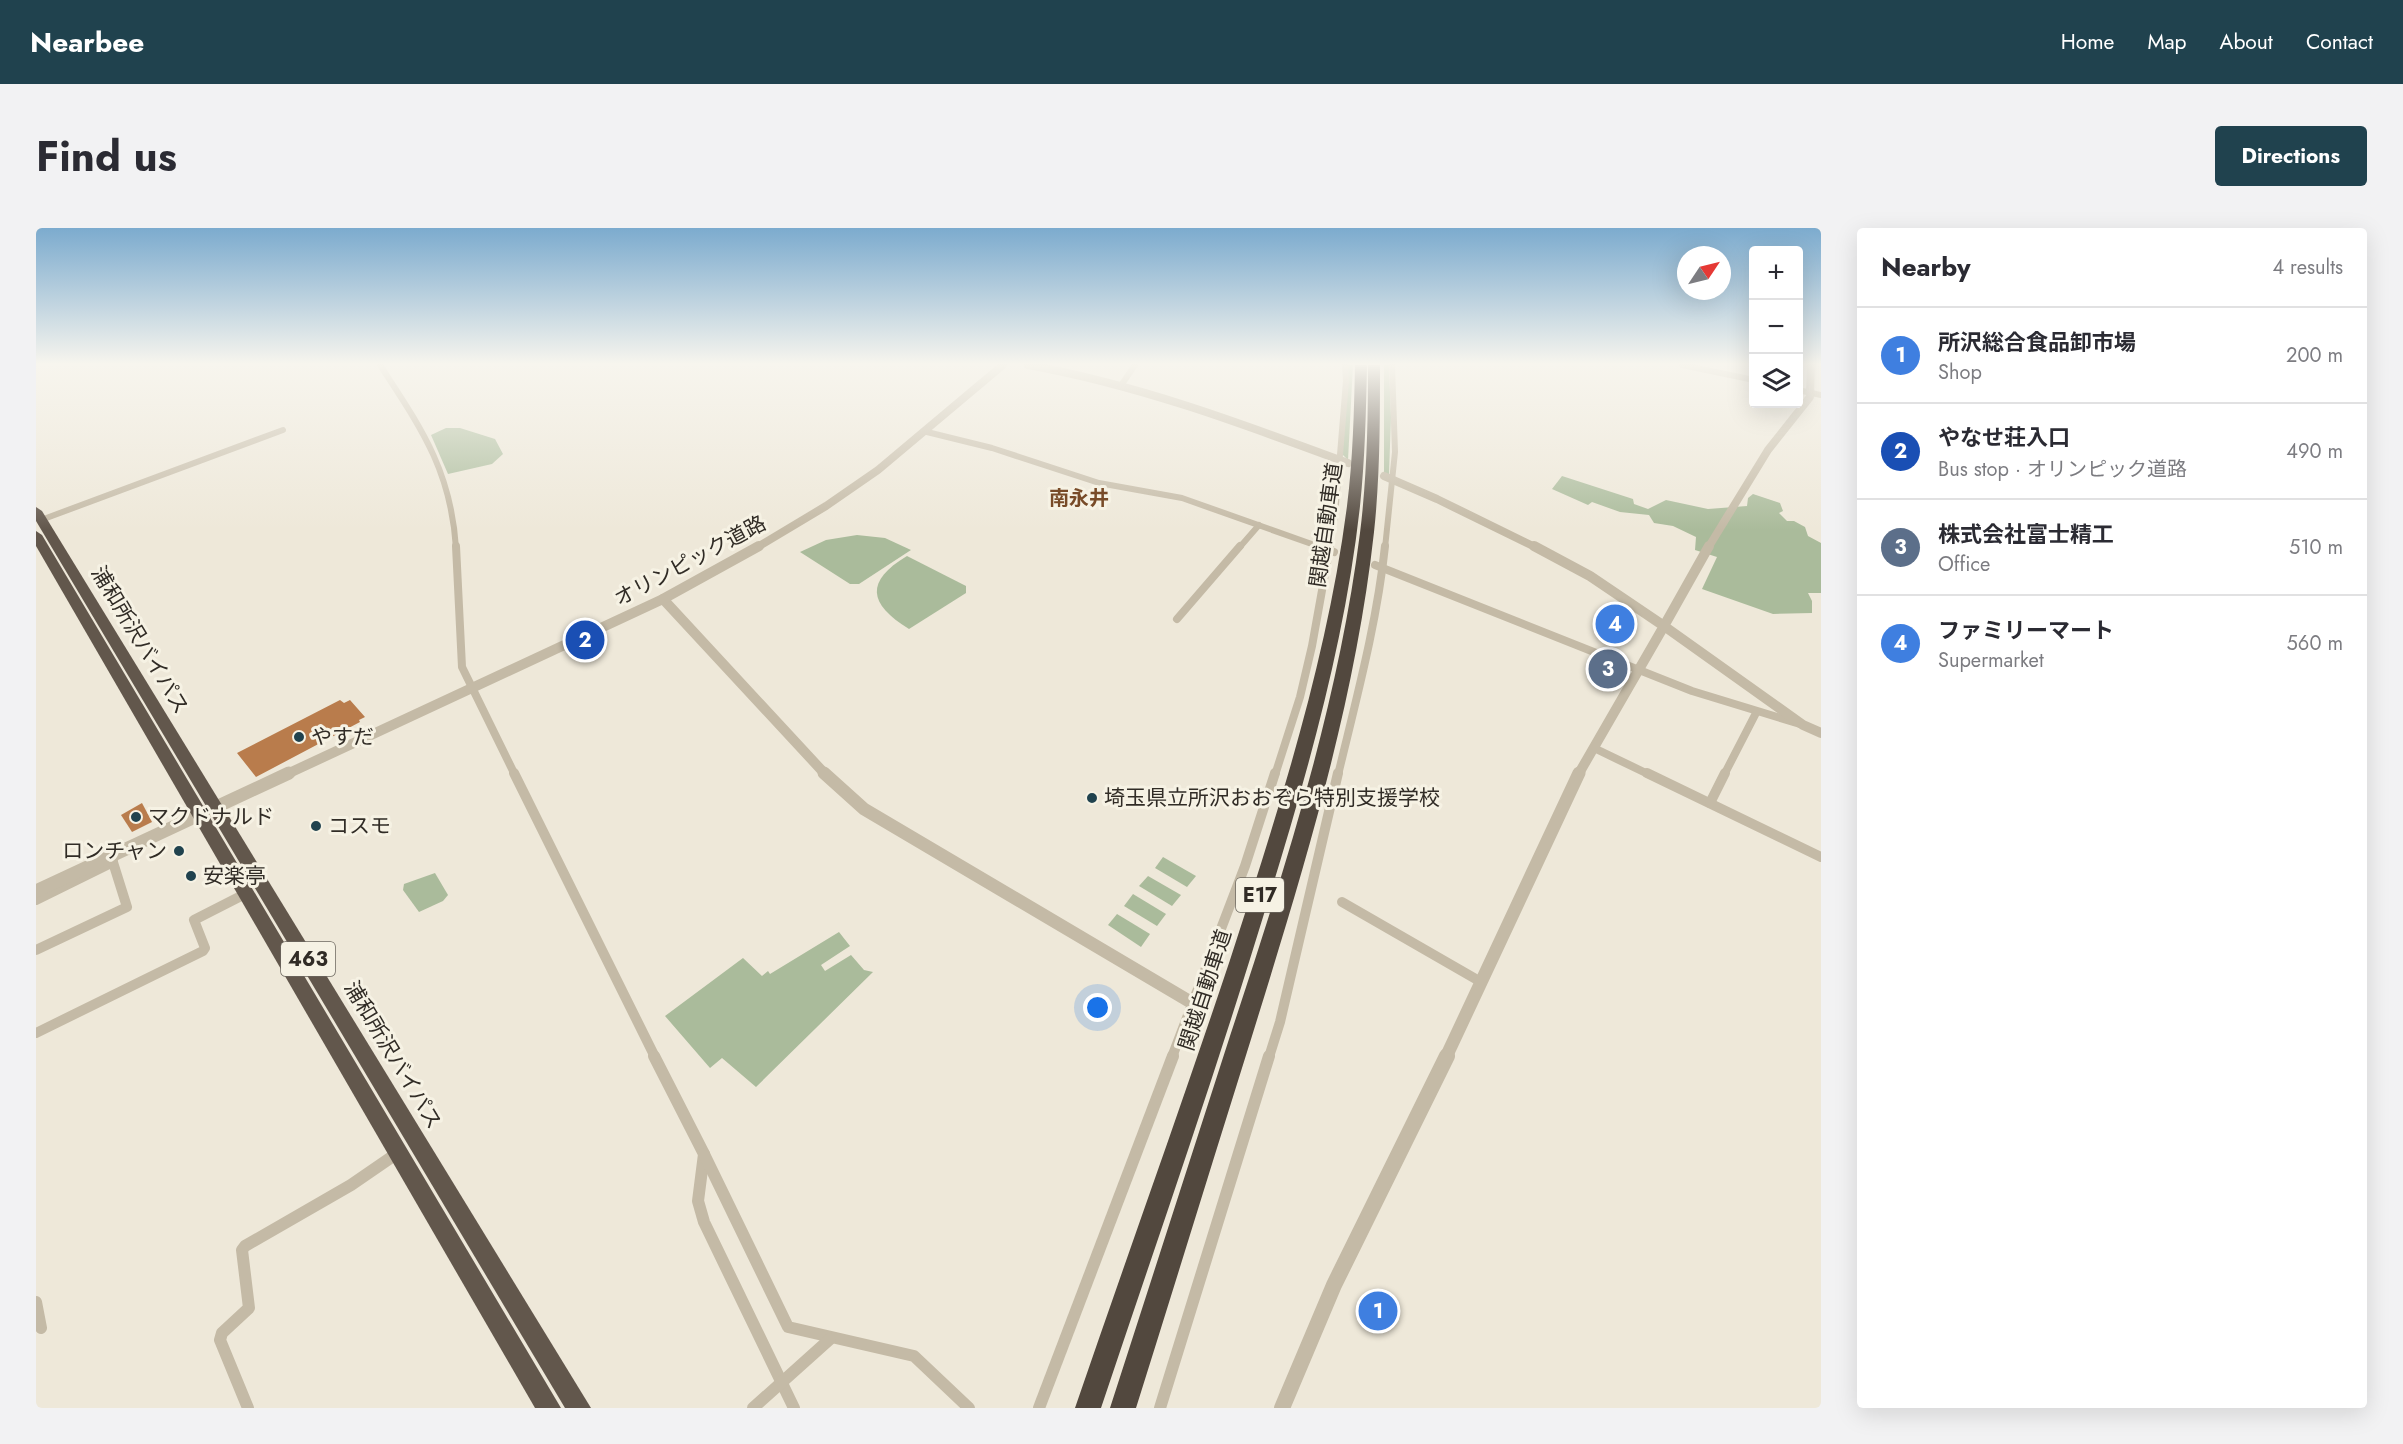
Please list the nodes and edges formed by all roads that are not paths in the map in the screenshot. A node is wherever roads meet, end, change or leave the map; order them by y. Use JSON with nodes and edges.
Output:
{"nodes":[{"id":1,"x":415,"y":420,"type":"edge"},
{"id":2,"x":941,"y":420,"type":"edge"},
{"id":3,"x":1234,"y":420,"type":"edge"},
{"id":4,"x":1342,"y":420,"type":"edge"},
{"id":5,"x":1359,"y":420,"type":"edge"},
{"id":6,"x":1375,"y":420,"type":"edge"},
{"id":7,"x":1394,"y":420,"type":"edge"},
{"id":8,"x":1789,"y":420,"type":"edge"},
{"id":9,"x":283,"y":430,"type":"dead end"},
{"id":10,"x":927,"y":432,"type":"junction"},
{"id":11,"x":1344,"y":461,"type":"junction"},
{"id":12,"x":1388,"y":477,"type":"junction"},
{"id":13,"x":38,"y":522,"type":"edge"},
{"id":14,"x":1259,"y":525,"type":"junction"},
{"id":15,"x":1331,"y":551,"type":"junction"},
{"id":16,"x":1379,"y":567,"type":"junction"},
{"id":17,"x":663,"y":599,"type":"junction"},
{"id":18,"x":1177,"y":619,"type":"dead end"},
{"id":19,"x":1664,"y":626,"type":"junction"},
{"id":20,"x":1640,"y":671,"type":"junction"},
{"id":21,"x":474,"y":687,"type":"junction"},
{"id":22,"x":1756,"y":713,"type":"junction"},
{"id":23,"x":1803,"y":725,"type":"junction"},
{"id":24,"x":1821,"y":733,"type":"edge"},
{"id":25,"x":1594,"y":748,"type":"junction"},
{"id":26,"x":1710,"y":803,"type":"junction"},
{"id":27,"x":208,"y":811,"type":"junction"},
{"id":28,"x":1821,"y":857,"type":"edge"},
{"id":29,"x":112,"y":859,"type":"junction"},
{"id":30,"x":36,"y":891,"type":"edge"},
{"id":31,"x":245,"y":894,"type":"junction"},
{"id":32,"x":36,"y":900,"type":"edge"},
{"id":33,"x":1342,"y":902,"type":"dead end"},
{"id":34,"x":36,"y":950,"type":"edge"},
{"id":35,"x":1481,"y":982,"type":"junction"},
{"id":36,"x":1194,"y":1004,"type":"junction"},
{"id":37,"x":36,"y":1033,"type":"edge"},
{"id":38,"x":399,"y":1152,"type":"junction"},
{"id":39,"x":704,"y":1154,"type":"junction"},
{"id":40,"x":36,"y":1302,"type":"edge"},
{"id":41,"x":41,"y":1328,"type":"dead end"},
{"id":42,"x":830,"y":1339,"type":"junction"},
{"id":43,"x":782,"y":1381,"type":"junction"},
{"id":44,"x":248,"y":1408,"type":"edge"},
{"id":45,"x":549,"y":1408,"type":"edge"},
{"id":46,"x":579,"y":1408,"type":"edge"},
{"id":47,"x":753,"y":1408,"type":"edge"},
{"id":48,"x":794,"y":1408,"type":"edge"},
{"id":49,"x":969,"y":1408,"type":"edge"},
{"id":50,"x":1039,"y":1408,"type":"edge"},
{"id":51,"x":1088,"y":1408,"type":"edge"},
{"id":52,"x":1123,"y":1408,"type":"edge"},
{"id":53,"x":1160,"y":1408,"type":"edge"},
{"id":54,"x":1282,"y":1408,"type":"edge"}],
"edges":[{"from":1,"to":21,"type":"street"},
{"from":2,"to":10,"type":"street","name":"オリンピック道路"},
{"from":3,"to":11,"type":"street"},
{"from":4,"to":11,"type":"street"},
{"from":5,"to":51,"type":"highway","name":"関越自動車道","number":"E17"},
{"from":6,"to":52,"type":"highway","name":"関越自動車道","number":"E17"},
{"from":7,"to":12,"type":"street"},
{"from":8,"to":19,"type":"street"},
{"from":9,"to":13,"type":"street"},
{"from":10,"to":14,"type":"street"},
{"from":10,"to":17,"type":"street","name":"オリンピック道路"},
{"from":11,"to":15,"type":"street"},
{"from":12,"to":16,"type":"street"},
{"from":12,"to":19,"type":"street"},
{"from":13,"to":27,"type":"highway","name":"浦和所沢バイパス","number":"463"},
{"from":14,"to":15,"type":"street"},
{"from":14,"to":18,"type":"street"},
{"from":15,"to":36,"type":"street"},
{"from":16,"to":20,"type":"street"},
{"from":16,"to":53,"type":"street"},
{"from":17,"to":21,"type":"street","name":"オリンピック道路"},
{"from":17,"to":36,"type":"street"},
{"from":19,"to":20,"type":"street"},
{"from":19,"to":23,"type":"street"},
{"from":20,"to":22,"type":"street"},
{"from":20,"to":25,"type":"street"},
{"from":21,"to":27,"type":"street","name":"オリンピック道路"},
{"from":21,"to":39,"type":"street"},
{"from":22,"to":23,"type":"street"},
{"from":22,"to":26,"type":"street"},
{"from":23,"to":24,"type":"street"},
{"from":25,"to":26,"type":"street"},
{"from":25,"to":35,"type":"street"},
{"from":26,"to":28,"type":"street"},
{"from":27,"to":29,"type":"street","name":"オリンピック道路"},
{"from":27,"to":31,"type":"highway","name":"浦和所沢バイパス","number":"463"},
{"from":27,"to":46,"type":"highway","name":"浦和所沢バイパス","number":"463"},
{"from":29,"to":30,"type":"street","name":"オリンピック道路"},
{"from":29,"to":32,"type":"street"},
{"from":29,"to":34,"type":"street"},
{"from":31,"to":37,"type":"street"},
{"from":31,"to":38,"type":"highway","name":"浦和所沢バイパス","number":"463"},
{"from":33,"to":35,"type":"street"},
{"from":35,"to":54,"type":"street"},
{"from":36,"to":50,"type":"street"},
{"from":38,"to":44,"type":"street"},
{"from":38,"to":45,"type":"highway","name":"浦和所沢バイパス","number":"463"},
{"from":39,"to":42,"type":"street"},
{"from":39,"to":43,"type":"street"},
{"from":40,"to":41,"type":"street"},
{"from":42,"to":43,"type":"street"},
{"from":42,"to":49,"type":"street"},
{"from":43,"to":47,"type":"street"},
{"from":43,"to":48,"type":"street"}]}
